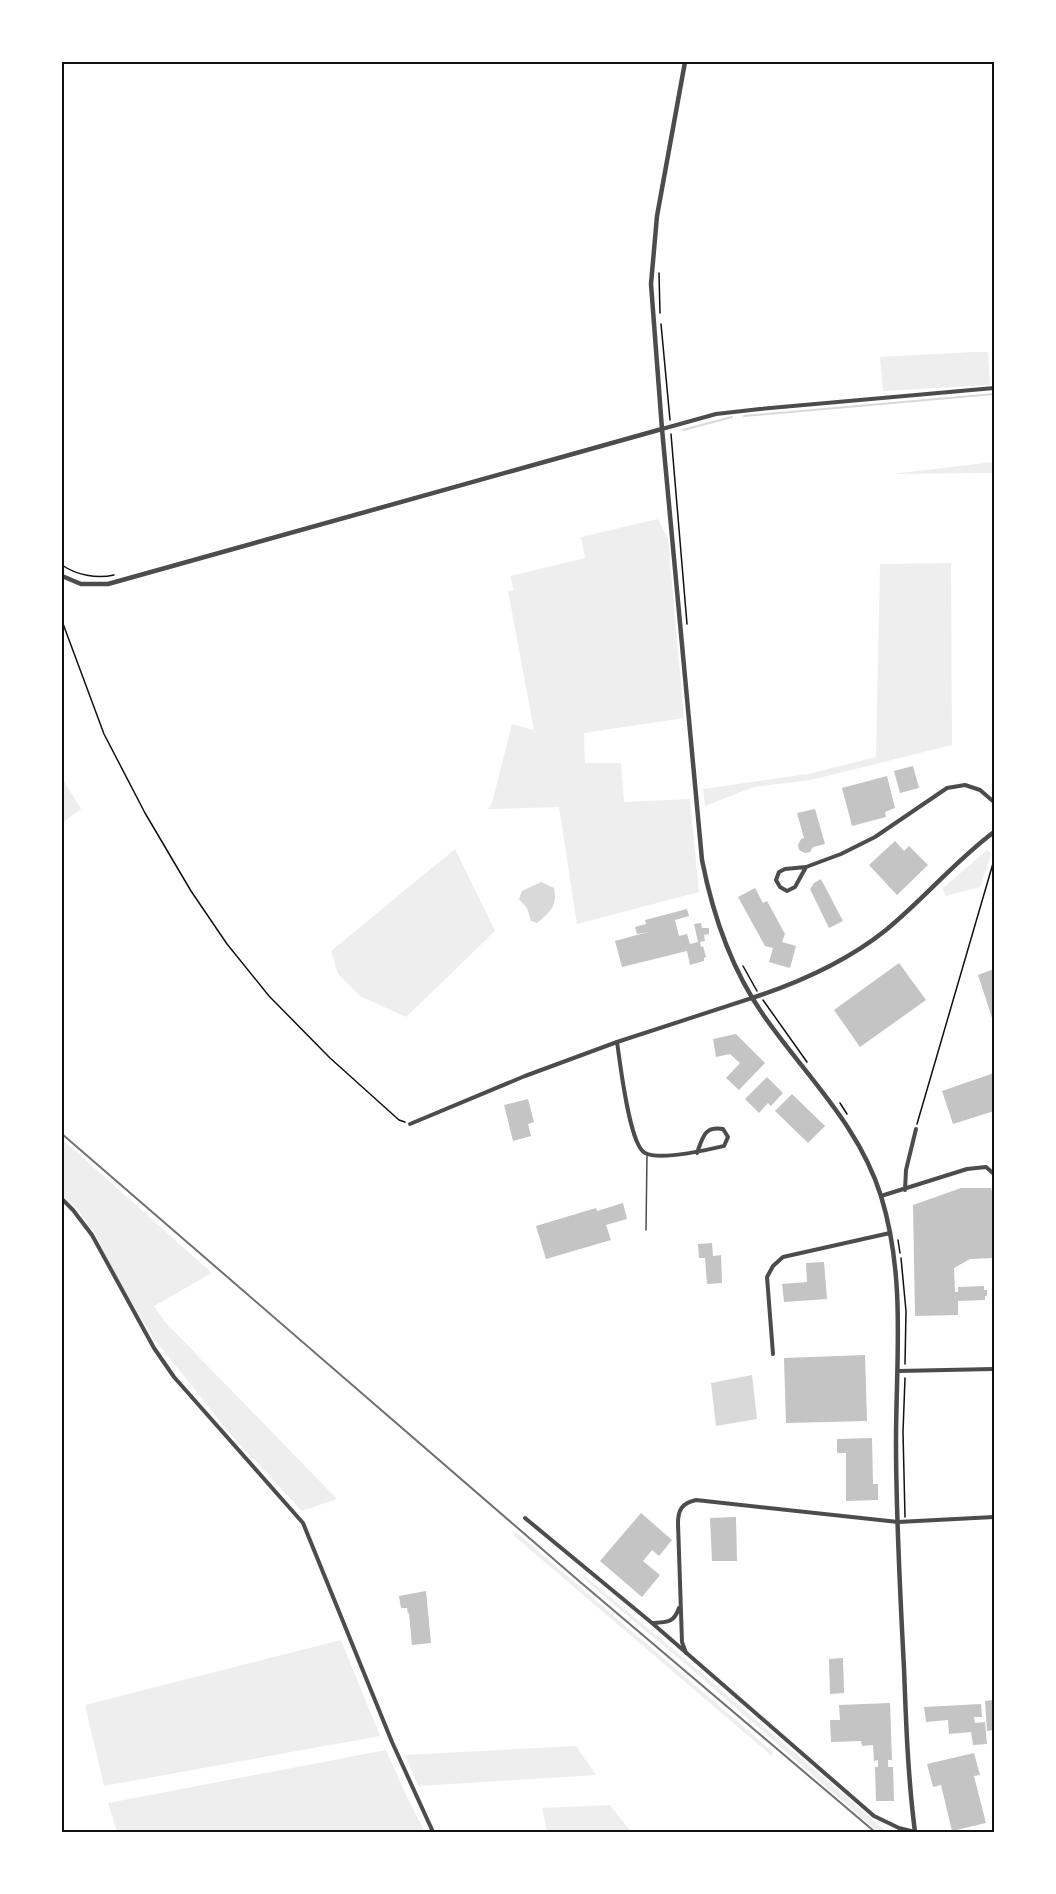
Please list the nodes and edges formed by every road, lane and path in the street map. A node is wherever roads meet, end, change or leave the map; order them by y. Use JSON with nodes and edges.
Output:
{"nodes":[{"id":1,"x":685,"y":62,"type":"edge"},
{"id":2,"x":658,"y":266,"type":"dead end"},
{"id":3,"x":994,"y":388,"type":"edge"},
{"id":4,"x":670,"y":421,"type":"dead end"},
{"id":5,"x":670,"y":427,"type":"junction"},
{"id":6,"x":662,"y":429,"type":"junction"},
{"id":7,"x":62,"y":576,"type":"edge"},
{"id":8,"x":62,"y":621,"type":"edge"},
{"id":9,"x":687,"y":622,"type":"dead end"},
{"id":10,"x":994,"y":802,"type":"edge"},
{"id":11,"x":993,"y":833,"type":"edge"},
{"id":12,"x":994,"y":840,"type":"edge"},
{"id":13,"x":994,"y":860,"type":"edge"},
{"id":14,"x":806,"y":867,"type":"junction"},
{"id":15,"x":742,"y":965,"type":"dead end"},
{"id":16,"x":759,"y":996,"type":"junction"},
{"id":17,"x":752,"y":998,"type":"junction"},
{"id":18,"x":773,"y":1015,"type":"dead end"},
{"id":19,"x":617,"y":1041,"type":"junction"},
{"id":20,"x":410,"y":1125,"type":"joint"},
{"id":21,"x":916,"y":1128,"type":"joint"},
{"id":22,"x":697,"y":1153,"type":"junction"},
{"id":23,"x":647,"y":1154,"type":"junction"},
{"id":24,"x":994,"y":1174,"type":"edge"},
{"id":25,"x":905,"y":1190,"type":"junction"},
{"id":26,"x":881,"y":1196,"type":"junction"},
{"id":27,"x":62,"y":1199,"type":"edge"},
{"id":28,"x":646,"y":1230,"type":"dead end"},
{"id":29,"x":890,"y":1233,"type":"junction"},
{"id":30,"x":773,"y":1354,"type":"dead end"},
{"id":31,"x":994,"y":1369,"type":"edge"},
{"id":32,"x":898,"y":1371,"type":"junction"},
{"id":33,"x":994,"y":1517,"type":"edge"},
{"id":34,"x":525,"y":1518,"type":"dead end"},
{"id":35,"x":898,"y":1522,"type":"junction"},
{"id":36,"x":681,"y":1604,"type":"junction"},
{"id":37,"x":652,"y":1623,"type":"junction"},
{"id":38,"x":686,"y":1653,"type":"junction"},
{"id":39,"x":915,"y":1832,"type":"edge"},
{"id":40,"x":433,"y":1833,"type":"edge"}],
"edges":[{"from":1,"to":6,"type":"street"},
{"from":2,"to":4,"type":"path"},
{"from":3,"to":5,"type":"street"},
{"from":5,"to":6,"type":"street"},
{"from":5,"to":9,"type":"path"},
{"from":6,"to":7,"type":"street"},
{"from":6,"to":17,"type":"street"},
{"from":8,"to":20,"type":"path"},
{"from":10,"to":14,"type":"street"},
{"from":11,"to":12,"type":"street"},
{"from":11,"to":16,"type":"street"},
{"from":13,"to":21,"type":"path"},
{"from":14,"to":14,"type":"street"},
{"from":15,"to":16,"type":"path"},
{"from":16,"to":17,"type":"street"},
{"from":16,"to":18,"type":"path"},
{"from":17,"to":19,"type":"street"},
{"from":17,"to":26,"type":"street"},
{"from":19,"to":20,"type":"street"},
{"from":19,"to":23,"type":"street"},
{"from":21,"to":25,"type":"street"},
{"from":22,"to":22,"type":"street"},
{"from":22,"to":23,"type":"street"},
{"from":23,"to":28,"type":"lane"},
{"from":24,"to":25,"type":"street"},
{"from":25,"to":26,"type":"street"},
{"from":26,"to":29,"type":"street"},
{"from":27,"to":40,"type":"street"},
{"from":29,"to":30,"type":"street"},
{"from":29,"to":32,"type":"street"},
{"from":31,"to":32,"type":"street"},
{"from":32,"to":35,"type":"street"},
{"from":33,"to":35,"type":"street"},
{"from":34,"to":37,"type":"street"},
{"from":35,"to":36,"type":"street"},
{"from":35,"to":39,"type":"street"},
{"from":36,"to":37,"type":"street"},
{"from":36,"to":38,"type":"street"},
{"from":37,"to":38,"type":"street"},
{"from":38,"to":39,"type":"street"}]}
